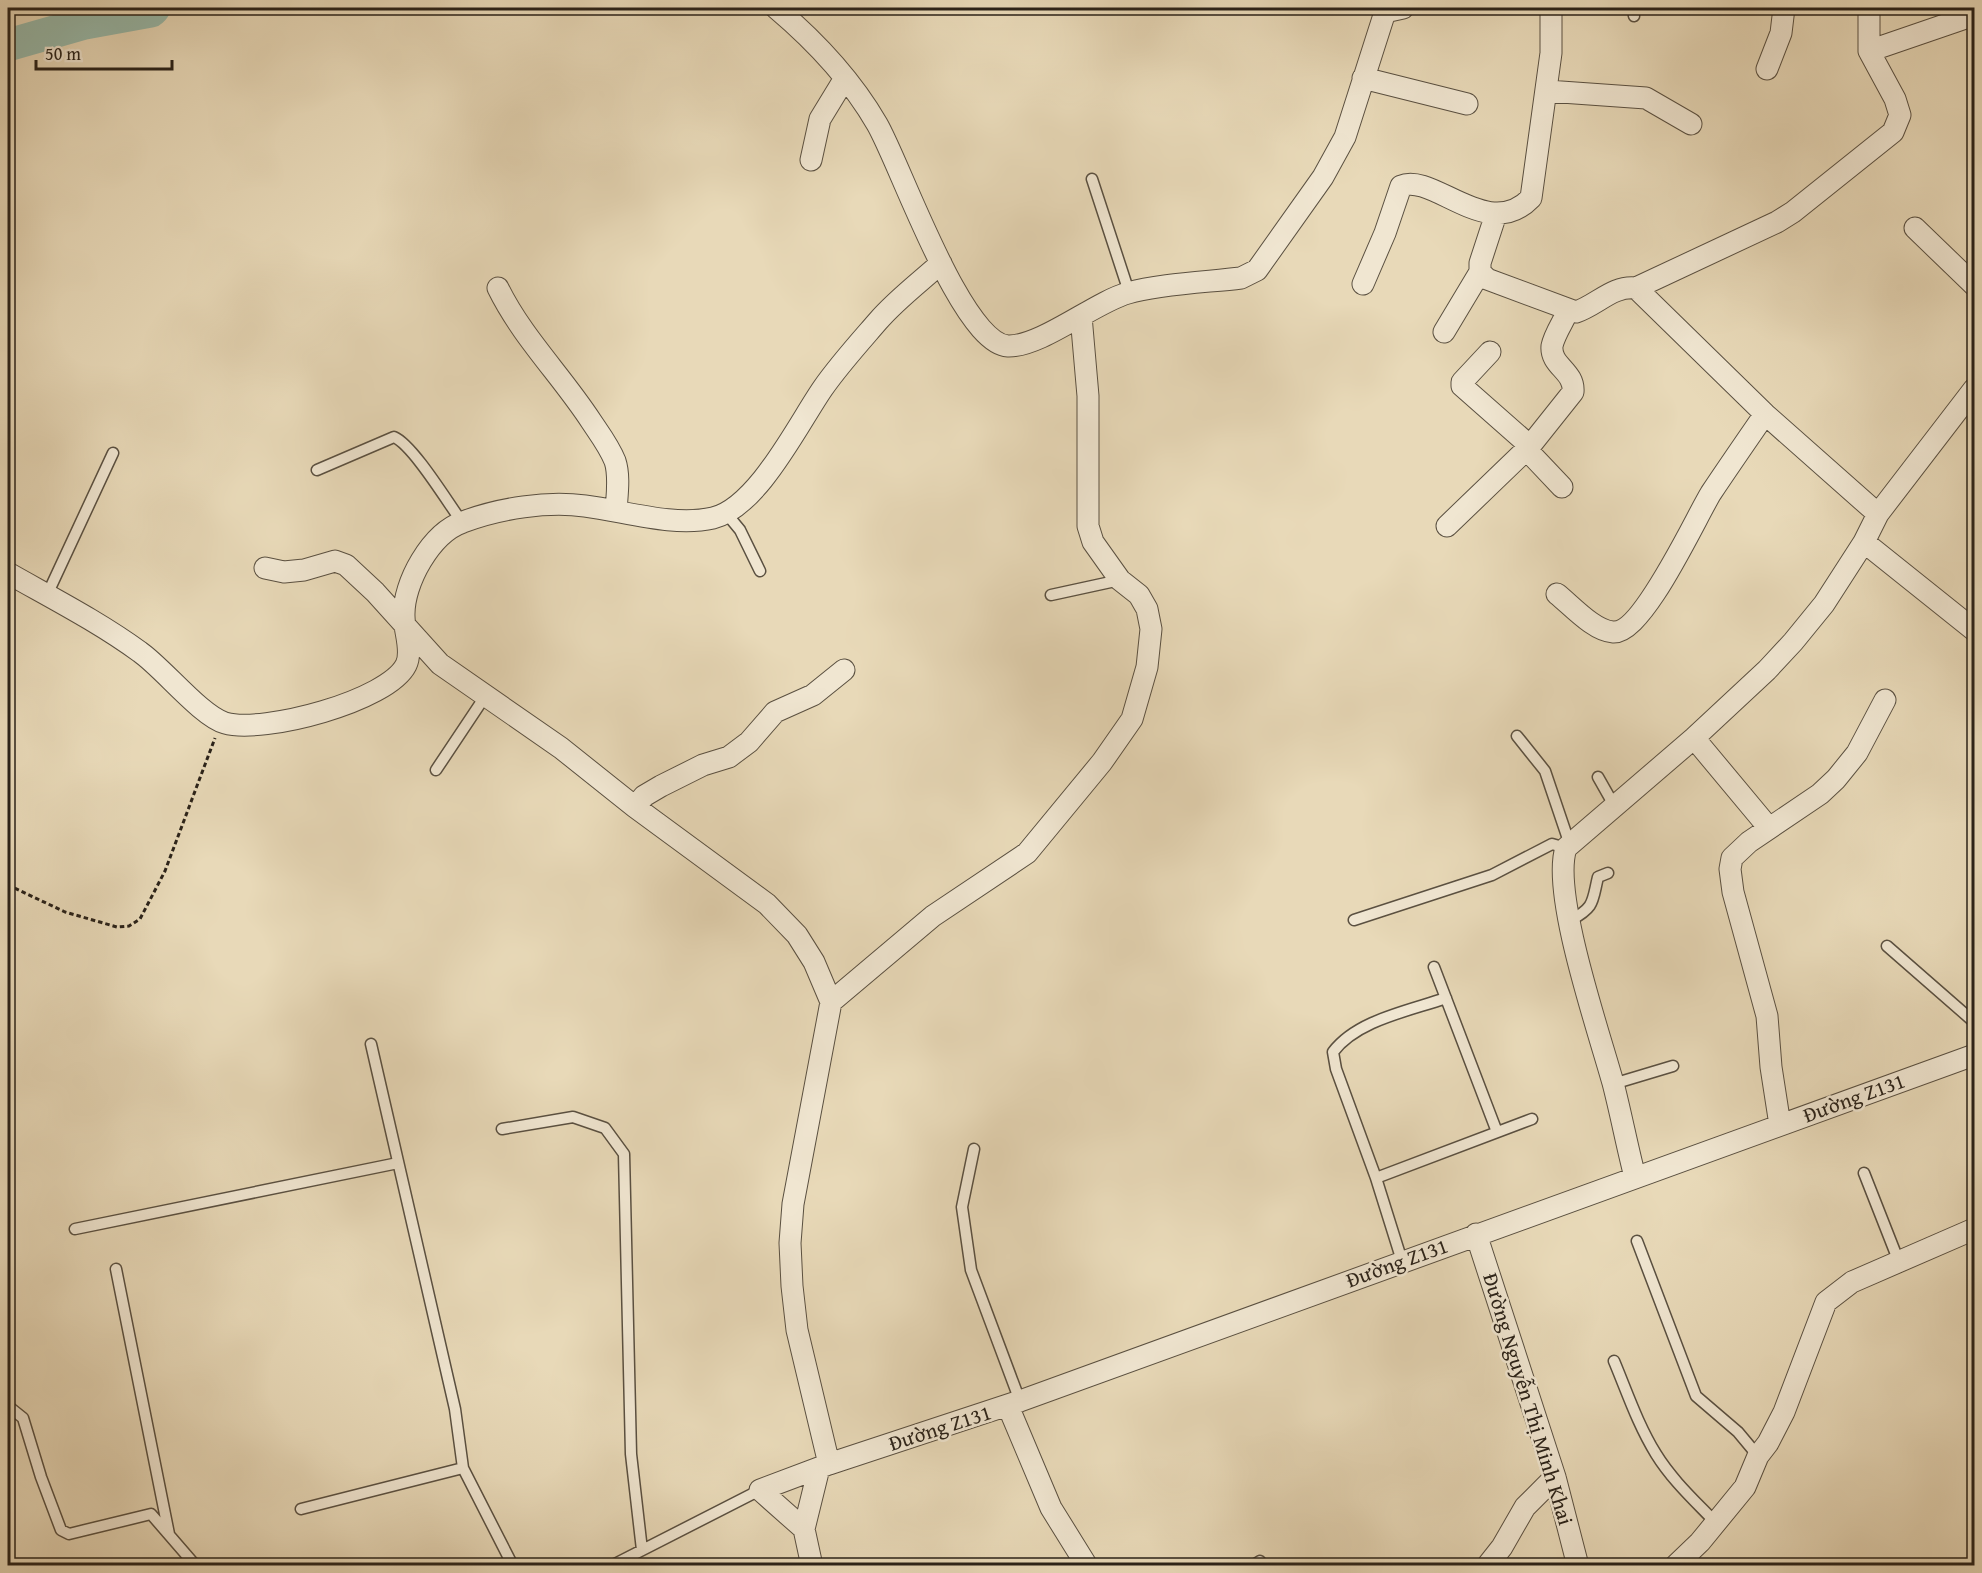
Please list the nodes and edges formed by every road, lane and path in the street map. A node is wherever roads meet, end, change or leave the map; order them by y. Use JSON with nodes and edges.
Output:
{"nodes":[{"id":1,"x":776,"y":8,"type":"edge"},
{"id":2,"x":1551,"y":8,"type":"edge"},
{"id":3,"x":1784,"y":8,"type":"edge"},
{"id":4,"x":1869,"y":8,"type":"edge"},
{"id":5,"x":1391,"y":9,"type":"edge"},
{"id":6,"x":1974,"y":15,"type":"edge"},
{"id":7,"x":1869,"y":51,"type":"junction"},
{"id":8,"x":1767,"y":69,"type":"dead end"},
{"id":9,"x":845,"y":78,"type":"junction"},
{"id":10,"x":1363,"y":78,"type":"junction"},
{"id":11,"x":1547,"y":91,"type":"junction"},
{"id":12,"x":1467,"y":104,"type":"dead end"},
{"id":13,"x":1690,"y":124,"type":"dead end"},
{"id":14,"x":811,"y":160,"type":"dead end"},
{"id":15,"x":1092,"y":179,"type":"dead end"},
{"id":16,"x":1496,"y":214,"type":"junction"},
{"id":17,"x":1915,"y":228,"type":"dead end"},
{"id":18,"x":941,"y":263,"type":"junction"},
{"id":19,"x":1480,"y":272,"type":"junction"},
{"id":20,"x":1363,"y":284,"type":"dead end"},
{"id":21,"x":1974,"y":285,"type":"edge"},
{"id":22,"x":498,"y":288,"type":"dead end"},
{"id":23,"x":1636,"y":288,"type":"junction"},
{"id":24,"x":1129,"y":292,"type":"junction"},
{"id":25,"x":1568,"y":311,"type":"junction"},
{"id":26,"x":1081,"y":316,"type":"junction"},
{"id":27,"x":1444,"y":333,"type":"dead end"},
{"id":28,"x":1490,"y":352,"type":"dead end"},
{"id":29,"x":1974,"y":389,"type":"edge"},
{"id":30,"x":1765,"y":414,"type":"junction"},
{"id":31,"x":1528,"y":448,"type":"junction"},
{"id":32,"x":113,"y":453,"type":"dead end"},
{"id":33,"x":316,"y":470,"type":"dead end"},
{"id":34,"x":1562,"y":487,"type":"dead end"},
{"id":35,"x":616,"y":511,"type":"junction"},
{"id":36,"x":726,"y":513,"type":"junction"},
{"id":37,"x":1878,"y":514,"type":"junction"},
{"id":38,"x":462,"y":522,"type":"junction"},
{"id":39,"x":1447,"y":526,"type":"dead end"},
{"id":40,"x":1864,"y":542,"type":"junction"},
{"id":41,"x":265,"y":568,"type":"dead end"},
{"id":42,"x":760,"y":571,"type":"dead end"},
{"id":43,"x":8,"y":573,"type":"edge"},
{"id":44,"x":1120,"y":580,"type":"junction"},
{"id":45,"x":1557,"y":594,"type":"dead end"},
{"id":46,"x":47,"y":595,"type":"junction"},
{"id":47,"x":1051,"y":595,"type":"dead end"},
{"id":48,"x":405,"y":628,"type":"junction"},
{"id":49,"x":1974,"y":630,"type":"edge"},
{"id":50,"x":844,"y":670,"type":"dead end"},
{"id":51,"x":486,"y":695,"type":"junction"},
{"id":52,"x":1885,"y":699,"type":"dead end"},
{"id":53,"x":222,"y":722,"type":"junction"},
{"id":54,"x":1517,"y":736,"type":"dead end"},
{"id":55,"x":1694,"y":738,"type":"junction"},
{"id":56,"x":436,"y":770,"type":"dead end"},
{"id":57,"x":1598,"y":777,"type":"dead end"},
{"id":58,"x":635,"y":807,"type":"junction"},
{"id":59,"x":1615,"y":807,"type":"junction"},
{"id":60,"x":1769,"y":828,"type":"junction"},
{"id":61,"x":1568,"y":846,"type":"junction"},
{"id":62,"x":1608,"y":873,"type":"dead end"},
{"id":63,"x":8,"y":885,"type":"edge"},
{"id":64,"x":1354,"y":920,"type":"dead end"},
{"id":65,"x":1571,"y":920,"type":"junction"},
{"id":66,"x":1887,"y":946,"type":"dead end"},
{"id":67,"x":1434,"y":967,"type":"dead end"},
{"id":68,"x":1446,"y":998,"type":"junction"},
{"id":69,"x":831,"y":1002,"type":"junction"},
{"id":70,"x":1974,"y":1022,"type":"edge"},
{"id":71,"x":371,"y":1044,"type":"dead end"},
{"id":72,"x":1974,"y":1055,"type":"edge"},
{"id":73,"x":1673,"y":1066,"type":"dead end"},
{"id":74,"x":1613,"y":1084,"type":"junction"},
{"id":75,"x":1532,"y":1119,"type":"dead end"},
{"id":76,"x":1780,"y":1125,"type":"junction"},
{"id":77,"x":502,"y":1130,"type":"dead end"},
{"id":78,"x":1497,"y":1132,"type":"junction"},
{"id":79,"x":974,"y":1149,"type":"dead end"},
{"id":80,"x":398,"y":1162,"type":"junction"},
{"id":81,"x":1864,"y":1173,"type":"dead end"},
{"id":82,"x":1635,"y":1177,"type":"junction"},
{"id":83,"x":1376,"y":1178,"type":"junction"},
{"id":84,"x":75,"y":1229,"type":"dead end"},
{"id":85,"x":1974,"y":1229,"type":"edge"},
{"id":86,"x":1476,"y":1234,"type":"junction"},
{"id":87,"x":1637,"y":1241,"type":"dead end"},
{"id":88,"x":1402,"y":1261,"type":"junction"},
{"id":89,"x":1899,"y":1262,"type":"junction"},
{"id":90,"x":116,"y":1269,"type":"dead end"},
{"id":91,"x":1614,"y":1361,"type":"dead end"},
{"id":92,"x":1014,"y":1404,"type":"junction"},
{"id":93,"x":8,"y":1406,"type":"edge"},
{"id":94,"x":1758,"y":1456,"type":"junction"},
{"id":95,"x":824,"y":1466,"type":"junction"},
{"id":96,"x":463,"y":1467,"type":"junction"},
{"id":97,"x":1555,"y":1477,"type":"junction"},
{"id":98,"x":760,"y":1490,"type":"junction"},
{"id":99,"x":301,"y":1509,"type":"dead end"},
{"id":100,"x":1716,"y":1523,"type":"junction"},
{"id":101,"x":804,"y":1529,"type":"junction"},
{"id":102,"x":170,"y":1535,"type":"junction"},
{"id":103,"x":642,"y":1550,"type":"junction"},
{"id":104,"x":632,"y":1561,"type":"edge"},
{"id":105,"x":196,"y":1566,"type":"edge"},
{"id":106,"x":513,"y":1566,"type":"edge"},
{"id":107,"x":611,"y":1566,"type":"edge"},
{"id":108,"x":812,"y":1566,"type":"edge"},
{"id":109,"x":1087,"y":1566,"type":"edge"},
{"id":110,"x":1487,"y":1566,"type":"edge"},
{"id":111,"x":1578,"y":1566,"type":"edge"},
{"id":112,"x":1675,"y":1566,"type":"edge"}],
"edges":[{"from":1,"to":9,"type":"street"},
{"from":2,"to":11,"type":"street"},
{"from":3,"to":8,"type":"street"},
{"from":4,"to":7,"type":"street"},
{"from":5,"to":10,"type":"street"},
{"from":6,"to":7,"type":"street"},
{"from":7,"to":23,"type":"street"},
{"from":9,"to":14,"type":"street"},
{"from":9,"to":18,"type":"street"},
{"from":10,"to":12,"type":"street"},
{"from":10,"to":24,"type":"street"},
{"from":11,"to":13,"type":"street"},
{"from":11,"to":16,"type":"street"},
{"from":15,"to":24,"type":"lane"},
{"from":16,"to":19,"type":"street"},
{"from":16,"to":20,"type":"street"},
{"from":17,"to":21,"type":"street"},
{"from":18,"to":26,"type":"street"},
{"from":18,"to":36,"type":"street"},
{"from":19,"to":25,"type":"street"},
{"from":19,"to":27,"type":"street"},
{"from":22,"to":35,"type":"street"},
{"from":23,"to":25,"type":"street"},
{"from":23,"to":30,"type":"street"},
{"from":24,"to":26,"type":"street"},
{"from":25,"to":31,"type":"street"},
{"from":26,"to":44,"type":"street"},
{"from":28,"to":31,"type":"street"},
{"from":29,"to":37,"type":"street"},
{"from":30,"to":37,"type":"street"},
{"from":30,"to":45,"type":"street"},
{"from":31,"to":34,"type":"street"},
{"from":31,"to":39,"type":"street"},
{"from":32,"to":46,"type":"lane"},
{"from":33,"to":38,"type":"lane"},
{"from":35,"to":36,"type":"street"},
{"from":35,"to":38,"type":"street"},
{"from":36,"to":42,"type":"lane"},
{"from":37,"to":40,"type":"street"},
{"from":38,"to":48,"type":"street"},
{"from":40,"to":49,"type":"street"},
{"from":40,"to":55,"type":"street"},
{"from":41,"to":48,"type":"street"},
{"from":43,"to":46,"type":"street"},
{"from":44,"to":47,"type":"lane"},
{"from":44,"to":69,"type":"street"},
{"from":46,"to":53,"type":"street"},
{"from":48,"to":51,"type":"street"},
{"from":48,"to":53,"type":"street"},
{"from":50,"to":58,"type":"street"},
{"from":51,"to":56,"type":"lane"},
{"from":51,"to":58,"type":"street"},
{"from":52,"to":60,"type":"street"},
{"from":53,"to":63,"type":"path"},
{"from":54,"to":61,"type":"lane"},
{"from":55,"to":59,"type":"street"},
{"from":55,"to":60,"type":"street"},
{"from":57,"to":59,"type":"lane"},
{"from":58,"to":69,"type":"street"},
{"from":59,"to":61,"type":"street"},
{"from":60,"to":76,"type":"street"},
{"from":61,"to":64,"type":"lane"},
{"from":61,"to":65,"type":"street"},
{"from":62,"to":65,"type":"lane"},
{"from":65,"to":74,"type":"street"},
{"from":66,"to":70,"type":"lane"},
{"from":67,"to":68,"type":"lane"},
{"from":68,"to":78,"type":"lane"},
{"from":68,"to":83,"type":"lane"},
{"from":69,"to":95,"type":"street"},
{"from":71,"to":80,"type":"lane"},
{"from":72,"to":76,"type":"street","name":"Đường Z131"},
{"from":73,"to":74,"type":"lane"},
{"from":74,"to":82,"type":"street"},
{"from":75,"to":78,"type":"lane"},
{"from":76,"to":82,"type":"street","name":"Đường Z131"},
{"from":77,"to":103,"type":"lane"},
{"from":78,"to":83,"type":"lane"},
{"from":79,"to":92,"type":"lane"},
{"from":80,"to":84,"type":"lane"},
{"from":80,"to":96,"type":"lane"},
{"from":81,"to":89,"type":"lane"},
{"from":82,"to":86,"type":"street","name":"Đường Z131"},
{"from":83,"to":88,"type":"lane"},
{"from":85,"to":89,"type":"street"},
{"from":86,"to":88,"type":"street","name":"Đường Z131"},
{"from":86,"to":97,"type":"street","name":"Đường Nguyễn Thị Minh Khai"},
{"from":87,"to":94,"type":"lane"},
{"from":88,"to":92,"type":"street","name":"Đường Z131"},
{"from":89,"to":94,"type":"street"},
{"from":90,"to":102,"type":"lane"},
{"from":91,"to":100,"type":"lane"},
{"from":92,"to":95,"type":"street","name":"Đường Z131"},
{"from":92,"to":109,"type":"street"},
{"from":93,"to":102,"type":"lane"},
{"from":94,"to":100,"type":"street"},
{"from":95,"to":98,"type":"street","name":"Đường Z131"},
{"from":95,"to":101,"type":"street"},
{"from":96,"to":99,"type":"lane"},
{"from":96,"to":106,"type":"lane"},
{"from":97,"to":110,"type":"street"},
{"from":97,"to":111,"type":"street","name":"Đường Nguyễn Thị Minh Khai"},
{"from":98,"to":101,"type":"street"},
{"from":98,"to":103,"type":"lane"},
{"from":100,"to":112,"type":"street"},
{"from":101,"to":108,"type":"street"},
{"from":102,"to":105,"type":"lane"},
{"from":103,"to":104,"type":"lane"},
{"from":104,"to":107,"type":"lane"}]}
